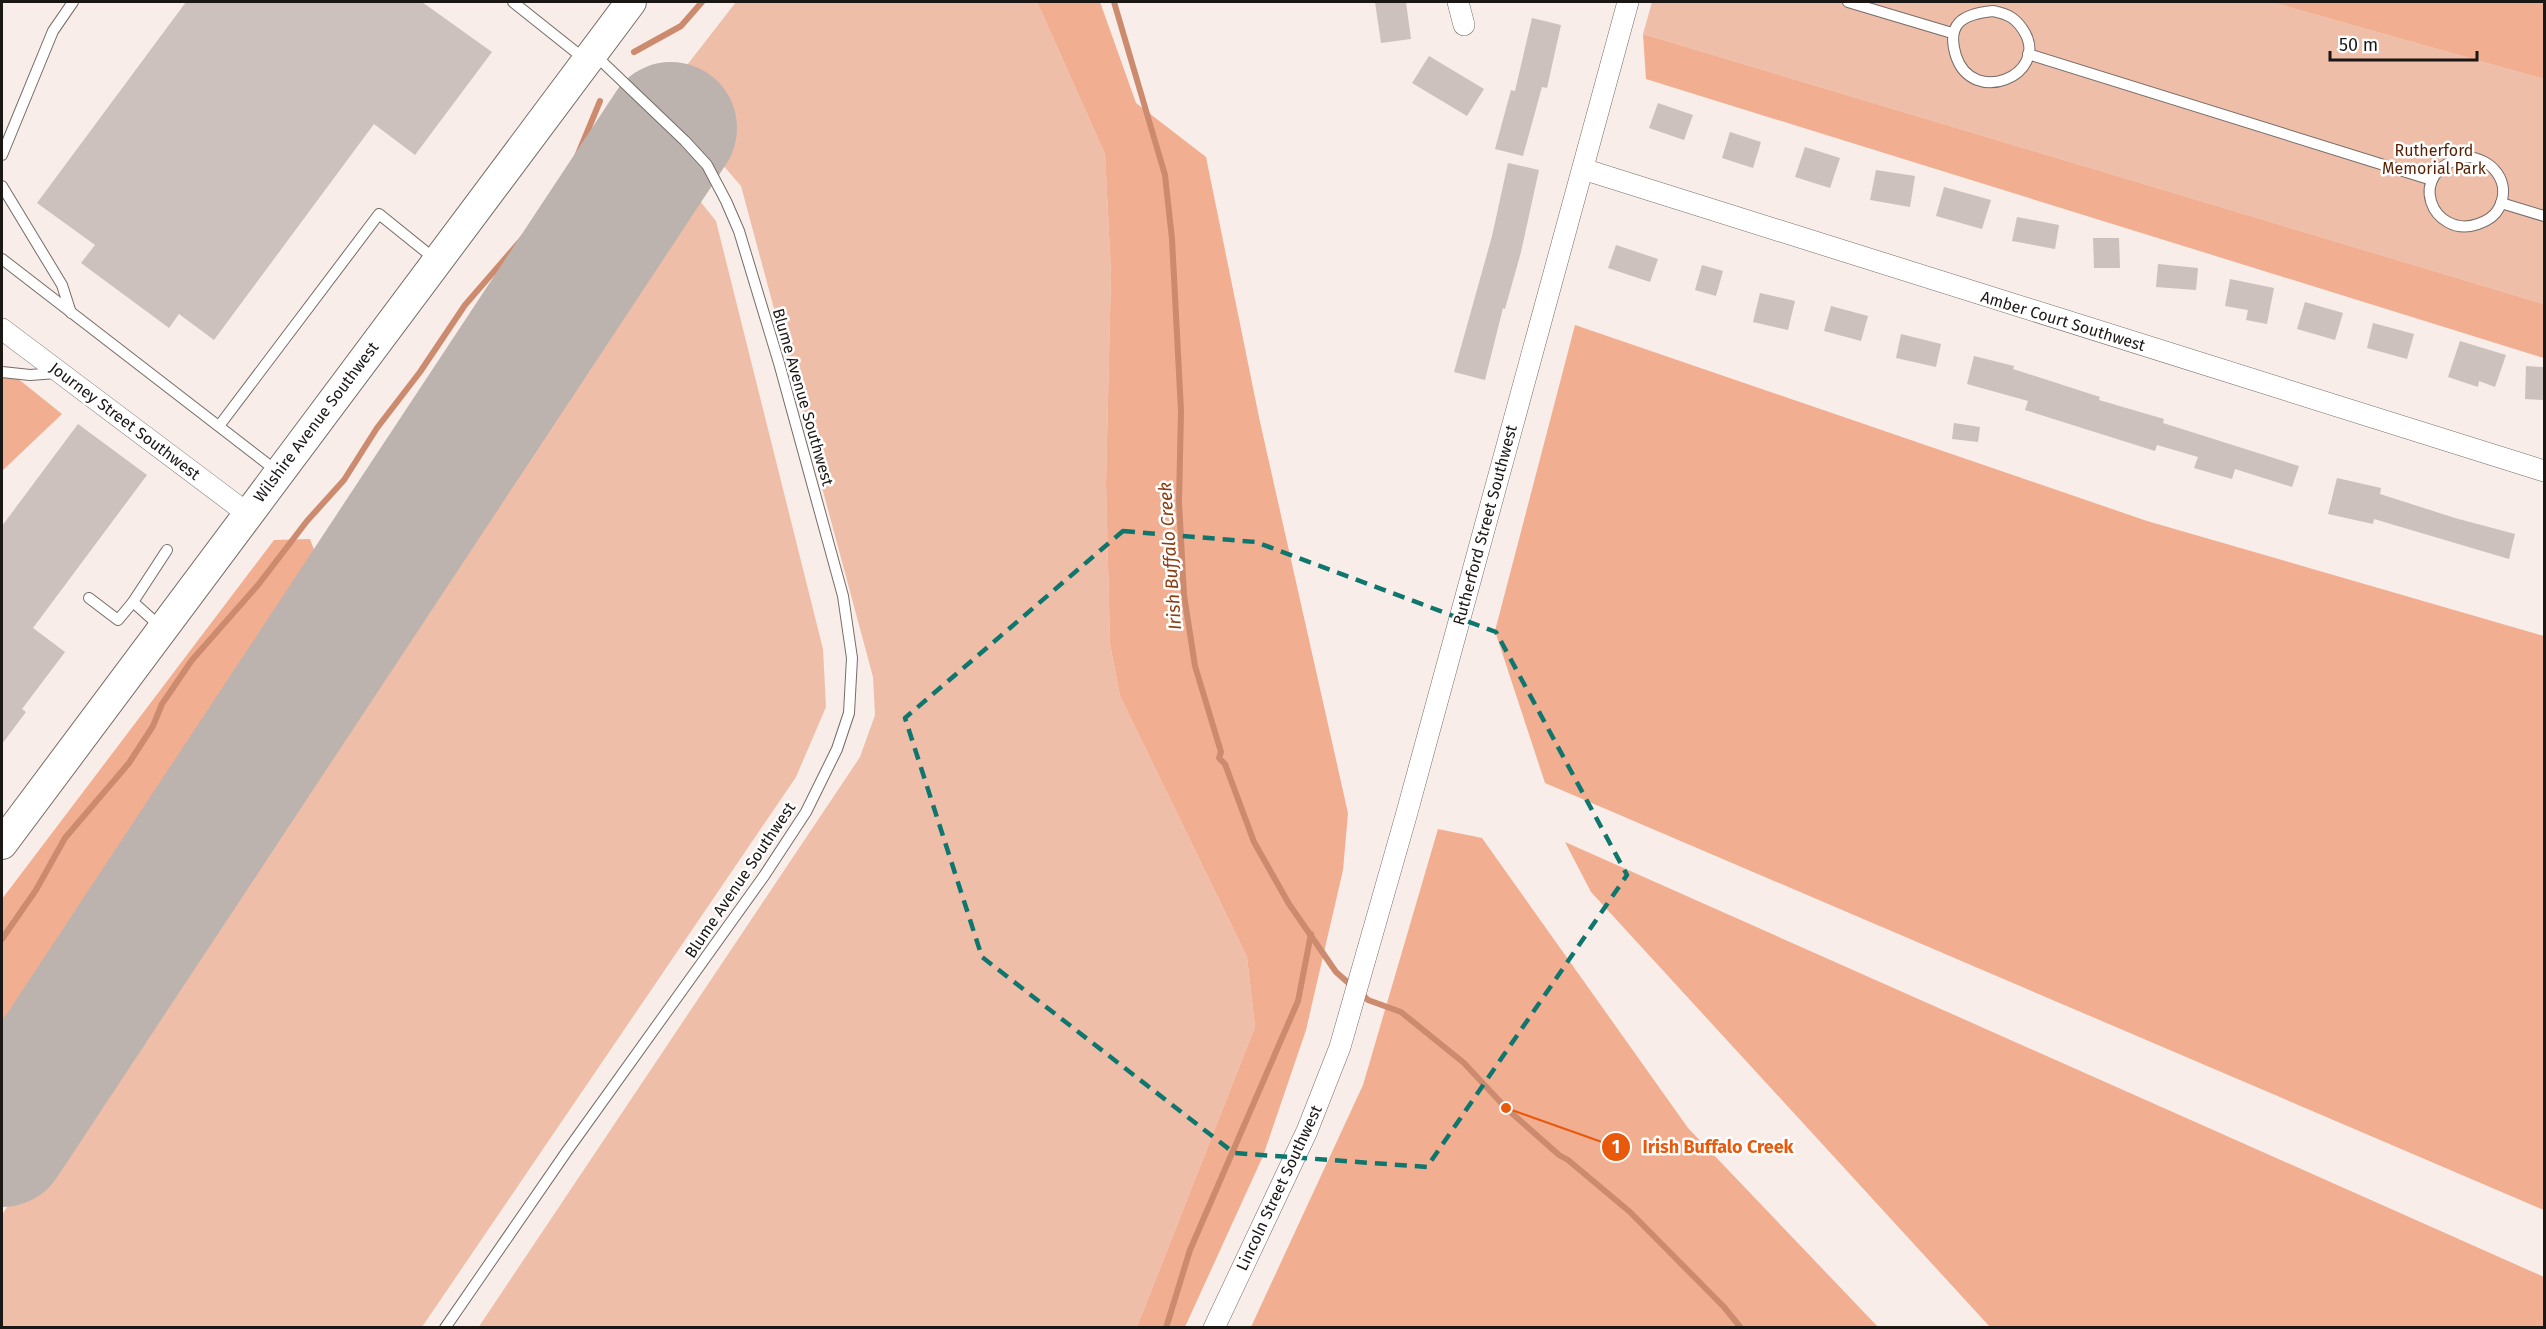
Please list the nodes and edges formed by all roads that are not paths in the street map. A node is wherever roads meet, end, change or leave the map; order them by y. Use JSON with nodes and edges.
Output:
{"nodes":[{"id":1,"x":73,"y":2,"type":"edge"},
{"id":2,"x":513,"y":2,"type":"edge"},
{"id":3,"x":632,"y":2,"type":"edge"},
{"id":4,"x":1458,"y":2,"type":"edge"},
{"id":5,"x":1628,"y":2,"type":"edge"},
{"id":6,"x":1848,"y":2,"type":"edge"},
{"id":7,"x":1464,"y":25,"type":"dead end"},
{"id":8,"x":1952,"y":33,"type":"junction"},
{"id":9,"x":2028,"y":54,"type":"junction"},
{"id":10,"x":590,"y":57,"type":"junction"},
{"id":11,"x":2,"y":155,"type":"edge"},
{"id":12,"x":1583,"y":169,"type":"junction"},
{"id":13,"x":2432,"y":180,"type":"junction"},
{"id":14,"x":2,"y":186,"type":"edge"},
{"id":15,"x":2501,"y":203,"type":"junction"},
{"id":16,"x":2544,"y":216,"type":"edge"},
{"id":17,"x":2,"y":259,"type":"edge"},
{"id":18,"x":437,"y":261,"type":"junction"},
{"id":19,"x":71,"y":314,"type":"junction"},
{"id":20,"x":2,"y":329,"type":"edge"},
{"id":21,"x":2,"y":372,"type":"edge"},
{"id":22,"x":59,"y":372,"type":"junction"},
{"id":23,"x":219,"y":426,"type":"junction"},
{"id":24,"x":2544,"y":471,"type":"edge"},
{"id":25,"x":279,"y":472,"type":"junction"},
{"id":26,"x":248,"y":513,"type":"junction"},
{"id":27,"x":167,"y":550,"type":"dead end"},
{"id":28,"x":89,"y":598,"type":"dead end"},
{"id":29,"x":133,"y":602,"type":"junction"},
{"id":30,"x":162,"y":628,"type":"junction"},
{"id":31,"x":2,"y":844,"type":"edge"},
{"id":32,"x":1340,"y":1047,"type":"joint"},
{"id":33,"x":445,"y":1328,"type":"edge"},
{"id":34,"x":1214,"y":1328,"type":"edge"}],
"edges":[{"from":1,"to":11,"type":"lane"},
{"from":2,"to":10,"type":"lane","name":"Blume Avenue Southwest"},
{"from":3,"to":10,"type":"street","name":"Wilshire Avenue Southwest"},
{"from":4,"to":7,"type":"street"},
{"from":5,"to":12,"type":"street","name":"Rutherford Street Southwest"},
{"from":6,"to":8,"type":"lane"},
{"from":8,"to":9,"type":"lane"},
{"from":8,"to":9,"type":"lane"},
{"from":9,"to":13,"type":"lane"},
{"from":10,"to":18,"type":"street","name":"Wilshire Avenue Southwest"},
{"from":10,"to":33,"type":"lane","name":"Blume Avenue Southwest"},
{"from":12,"to":24,"type":"street","name":"Amber Court Southwest"},
{"from":12,"to":32,"type":"street","name":"Rutherford Street Southwest"},
{"from":13,"to":15,"type":"lane"},
{"from":13,"to":15,"type":"lane"},
{"from":14,"to":19,"type":"lane"},
{"from":15,"to":16,"type":"lane"},
{"from":17,"to":19,"type":"lane"},
{"from":18,"to":23,"type":"lane"},
{"from":18,"to":25,"type":"street","name":"Wilshire Avenue Southwest"},
{"from":19,"to":23,"type":"lane"},
{"from":20,"to":22,"type":"street","name":"Journey Street Southwest"},
{"from":21,"to":22,"type":"lane"},
{"from":22,"to":26,"type":"street","name":"Journey Street Southwest"},
{"from":23,"to":25,"type":"lane"},
{"from":25,"to":26,"type":"street","name":"Wilshire Avenue Southwest"},
{"from":26,"to":30,"type":"street","name":"Wilshire Avenue Southwest"},
{"from":27,"to":29,"type":"lane"},
{"from":28,"to":29,"type":"lane"},
{"from":29,"to":30,"type":"lane"},
{"from":30,"to":31,"type":"street","name":"Wilshire Avenue Southwest"},
{"from":32,"to":34,"type":"street","name":"Lincoln Street Southwest"}]}
